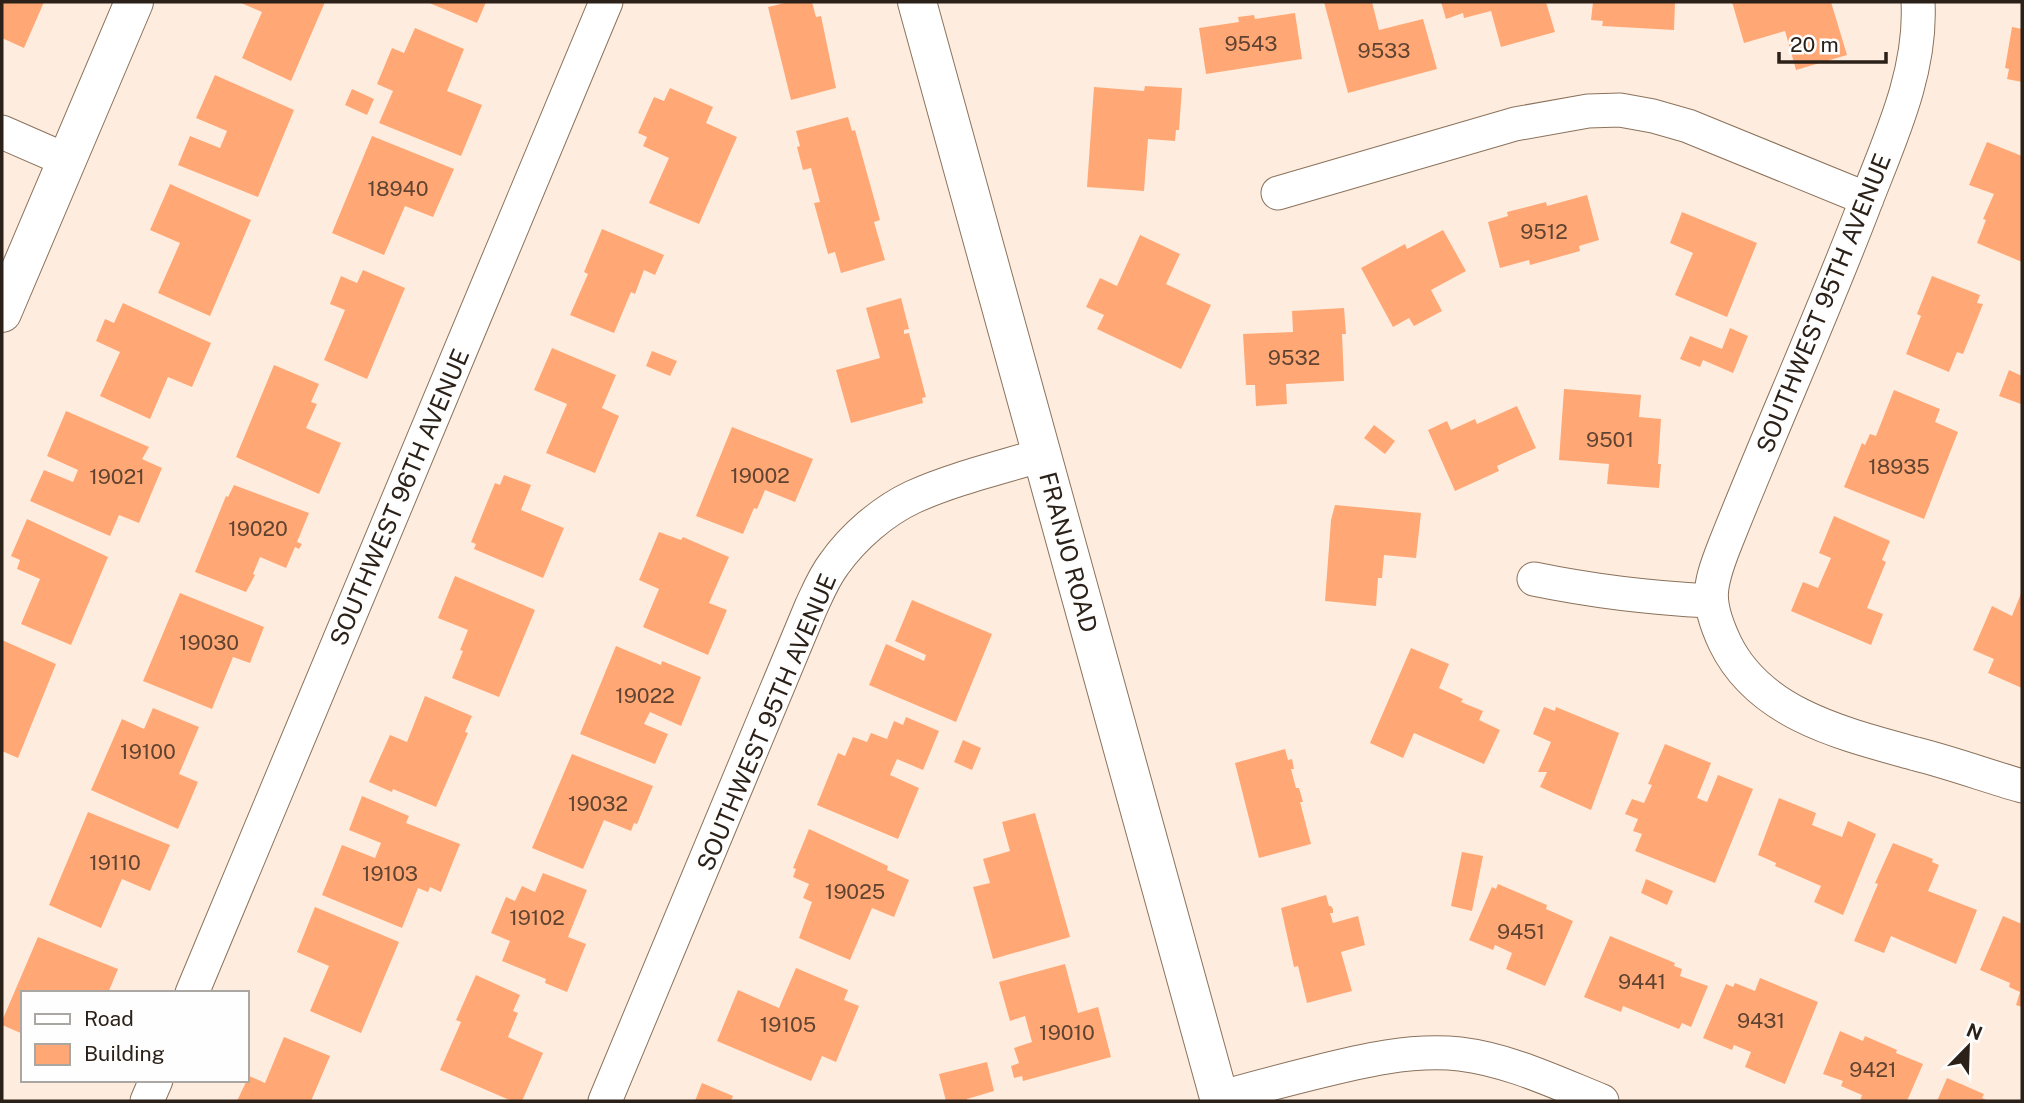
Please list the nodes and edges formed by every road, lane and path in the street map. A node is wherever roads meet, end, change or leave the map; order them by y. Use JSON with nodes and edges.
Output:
{"nodes":[{"id":1,"x":134,"y":2,"type":"edge"},
{"id":2,"x":606,"y":2,"type":"edge"},
{"id":3,"x":917,"y":2,"type":"edge"},
{"id":4,"x":1917,"y":2,"type":"edge"},
{"id":5,"x":2,"y":132,"type":"edge"},
{"id":6,"x":66,"y":160,"type":"junction"},
{"id":7,"x":1278,"y":193,"type":"dead end"},
{"id":8,"x":1867,"y":199,"type":"junction"},
{"id":9,"x":2,"y":313,"type":"edge"},
{"id":10,"x":1042,"y":455,"type":"junction"},
{"id":11,"x":1534,"y":579,"type":"dead end"},
{"id":12,"x":1710,"y":601,"type":"junction"},
{"id":13,"x":2022,"y":786,"type":"edge"},
{"id":14,"x":193,"y":991,"type":"edge"},
{"id":15,"x":155,"y":1082,"type":"edge"},
{"id":16,"x":1220,"y":1099,"type":"edge"},
{"id":17,"x":147,"y":1101,"type":"edge"},
{"id":18,"x":605,"y":1101,"type":"edge"},
{"id":19,"x":1602,"y":1101,"type":"edge"}],
"edges":[{"from":1,"to":6,"type":"street"},
{"from":2,"to":14,"type":"street","name":"SOUTHWEST 96TH AVENUE"},
{"from":3,"to":10,"type":"street","name":"FRANJO ROAD"},
{"from":4,"to":8,"type":"street","name":"SOUTHWEST 95TH AVENUE"},
{"from":5,"to":6,"type":"street"},
{"from":6,"to":9,"type":"street"},
{"from":7,"to":8,"type":"street"},
{"from":8,"to":12,"type":"street","name":"SOUTHWEST 95TH AVENUE"},
{"from":10,"to":16,"type":"street","name":"FRANJO ROAD"},
{"from":10,"to":18,"type":"street","name":"SOUTHWEST 95TH AVENUE"},
{"from":11,"to":12,"type":"street"},
{"from":12,"to":13,"type":"street"},
{"from":15,"to":17,"type":"street"},
{"from":16,"to":19,"type":"street"}]}
